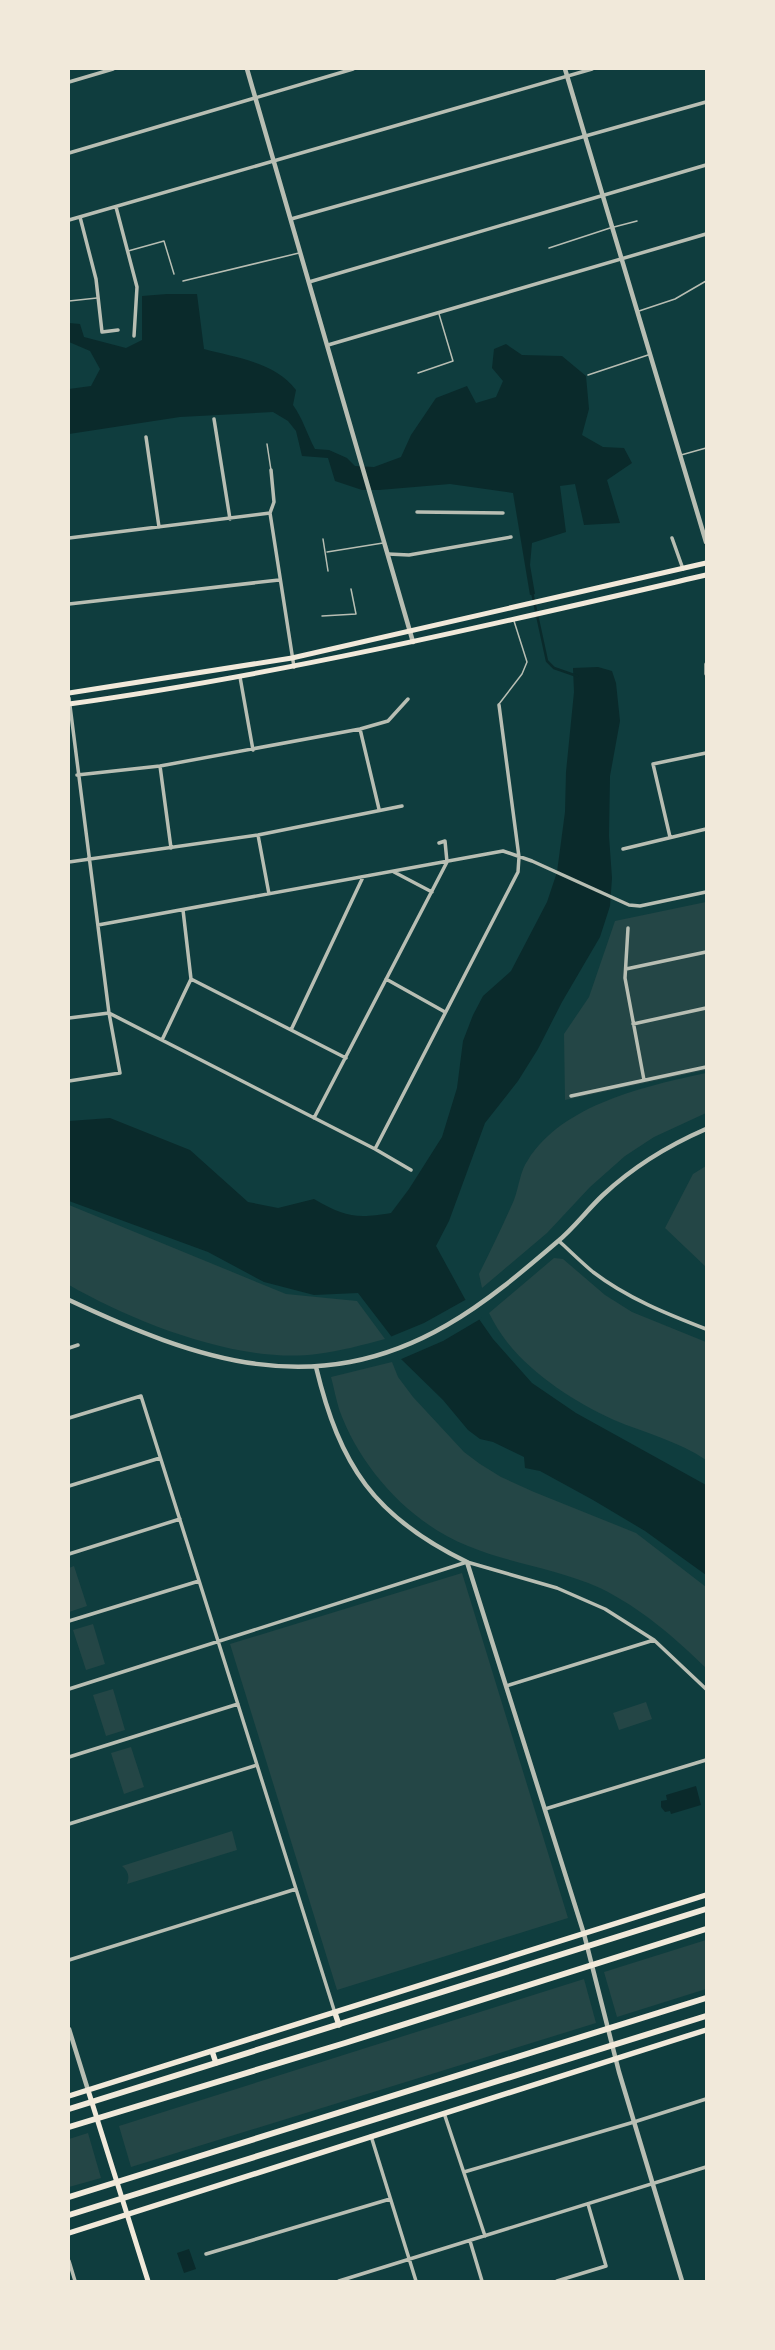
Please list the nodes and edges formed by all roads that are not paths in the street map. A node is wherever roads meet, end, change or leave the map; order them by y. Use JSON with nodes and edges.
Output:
{"nodes":[{"id":1,"x":113,"y":69,"type":"edge"},
{"id":2,"x":246,"y":69,"type":"edge"},
{"id":3,"x":353,"y":69,"type":"edge"},
{"id":4,"x":565,"y":69,"type":"edge"},
{"id":5,"x":592,"y":69,"type":"edge"},
{"id":6,"x":104,"y":70,"type":"edge"},
{"id":7,"x":567,"y":76,"type":"junction"},
{"id":8,"x":69,"y":82,"type":"edge"},
{"id":9,"x":255,"y":97,"type":"junction"},
{"id":10,"x":706,"y":102,"type":"edge"},
{"id":11,"x":585,"y":136,"type":"junction"},
{"id":12,"x":69,"y":153,"type":"edge"},
{"id":13,"x":274,"y":161,"type":"junction"},
{"id":14,"x":706,"y":165,"type":"edge"},
{"id":15,"x":603,"y":195,"type":"junction"},
{"id":16,"x":116,"y":207,"type":"junction"},
{"id":17,"x":80,"y":217,"type":"junction"},
{"id":18,"x":291,"y":219,"type":"junction"},
{"id":19,"x":69,"y":220,"type":"edge"},
{"id":20,"x":637,"y":221,"type":"dead end"},
{"id":21,"x":612,"y":227,"type":"junction"},
{"id":22,"x":706,"y":234,"type":"edge"},
{"id":23,"x":549,"y":248,"type":"dead end"},
{"id":24,"x":128,"y":251,"type":"junction"},
{"id":25,"x":301,"y":252,"type":"junction"},
{"id":26,"x":621,"y":258,"type":"junction"},
{"id":27,"x":174,"y":274,"type":"dead end"},
{"id":28,"x":183,"y":280,"type":"dead end"},
{"id":29,"x":706,"y":281,"type":"edge"},
{"id":30,"x":309,"y":282,"type":"junction"},
{"id":31,"x":97,"y":298,"type":"junction"},
{"id":32,"x":69,"y":301,"type":"edge"},
{"id":33,"x":439,"y":312,"type":"junction"},
{"id":34,"x":638,"y":312,"type":"junction"},
{"id":35,"x":118,"y":330,"type":"dead end"},
{"id":36,"x":134,"y":336,"type":"dead end"},
{"id":37,"x":328,"y":344,"type":"junction"},
{"id":38,"x":650,"y":354,"type":"junction"},
{"id":39,"x":418,"y":373,"type":"dead end"},
{"id":40,"x":588,"y":375,"type":"dead end"},
{"id":41,"x":214,"y":419,"type":"dead end"},
{"id":42,"x":146,"y":437,"type":"dead end"},
{"id":43,"x":267,"y":444,"type":"dead end"},
{"id":44,"x":706,"y":448,"type":"edge"},
{"id":45,"x":680,"y":456,"type":"junction"},
{"id":46,"x":271,"y":470,"type":"joint"},
{"id":47,"x":417,"y":512,"type":"dead end"},
{"id":48,"x":270,"y":513,"type":"junction"},
{"id":49,"x":503,"y":513,"type":"dead end"},
{"id":50,"x":230,"y":519,"type":"junction"},
{"id":51,"x":159,"y":527,"type":"junction"},
{"id":52,"x":511,"y":537,"type":"dead end"},
{"id":53,"x":69,"y":538,"type":"edge"},
{"id":54,"x":323,"y":538,"type":"dead end"},
{"id":55,"x":672,"y":538,"type":"dead end"},
{"id":56,"x":385,"y":542,"type":"junction"},
{"id":57,"x":706,"y":542,"type":"edge"},
{"id":58,"x":327,"y":552,"type":"junction"},
{"id":59,"x":388,"y":554,"type":"junction"},
{"id":60,"x":706,"y":563,"type":"edge"},
{"id":61,"x":683,"y":568,"type":"junction"},
{"id":62,"x":328,"y":571,"type":"dead end"},
{"id":63,"x":706,"y":575,"type":"edge"},
{"id":64,"x":279,"y":580,"type":"junction"},
{"id":65,"x":351,"y":589,"type":"dead end"},
{"id":66,"x":69,"y":604,"type":"edge"},
{"id":67,"x":322,"y":616,"type":"dead end"},
{"id":68,"x":514,"y":619,"type":"junction"},
{"id":69,"x":410,"y":631,"type":"junction"},
{"id":70,"x":413,"y":642,"type":"junction"},
{"id":71,"x":292,"y":658,"type":"junction"},
{"id":72,"x":705,"y":664,"type":"edge"},
{"id":73,"x":294,"y":668,"type":"junction"},
{"id":74,"x":706,"y":674,"type":"edge"},
{"id":75,"x":240,"y":677,"type":"junction"},
{"id":76,"x":69,"y":693,"type":"edge"},
{"id":77,"x":408,"y":698,"type":"dead end"},
{"id":78,"x":69,"y":702,"type":"edge"},
{"id":79,"x":499,"y":705,"type":"joint"},
{"id":80,"x":360,"y":729,"type":"junction"},
{"id":81,"x":253,"y":750,"type":"junction"},
{"id":82,"x":706,"y":753,"type":"edge"},
{"id":83,"x":160,"y":766,"type":"junction"},
{"id":84,"x":77,"y":775,"type":"junction"},
{"id":85,"x":402,"y":806,"type":"dead end"},
{"id":86,"x":379,"y":809,"type":"junction"},
{"id":87,"x":706,"y":829,"type":"edge"},
{"id":88,"x":258,"y":835,"type":"junction"},
{"id":89,"x":670,"y":837,"type":"junction"},
{"id":90,"x":439,"y":842,"type":"dead end"},
{"id":91,"x":171,"y":848,"type":"junction"},
{"id":92,"x":623,"y":849,"type":"dead end"},
{"id":93,"x":519,"y":857,"type":"junction"},
{"id":94,"x":89,"y":859,"type":"junction"},
{"id":95,"x":69,"y":862,"type":"edge"},
{"id":96,"x":447,"y":862,"type":"junction"},
{"id":97,"x":393,"y":872,"type":"junction"},
{"id":98,"x":363,"y":877,"type":"junction"},
{"id":99,"x":432,"y":892,"type":"junction"},
{"id":100,"x":706,"y":892,"type":"edge"},
{"id":101,"x":269,"y":894,"type":"junction"},
{"id":102,"x":183,"y":910,"type":"junction"},
{"id":103,"x":98,"y":926,"type":"junction"},
{"id":104,"x":628,"y":928,"type":"dead end"},
{"id":105,"x":706,"y":952,"type":"edge"},
{"id":106,"x":626,"y":969,"type":"junction"},
{"id":107,"x":191,"y":979,"type":"junction"},
{"id":108,"x":386,"y":979,"type":"junction"},
{"id":109,"x":706,"y":1008,"type":"edge"},
{"id":110,"x":445,"y":1012,"type":"junction"},
{"id":111,"x":109,"y":1013,"type":"junction"},
{"id":112,"x":69,"y":1018,"type":"edge"},
{"id":113,"x":633,"y":1024,"type":"junction"},
{"id":114,"x":291,"y":1030,"type":"junction"},
{"id":115,"x":162,"y":1040,"type":"junction"},
{"id":116,"x":346,"y":1058,"type":"junction"},
{"id":117,"x":706,"y":1067,"type":"edge"},
{"id":118,"x":644,"y":1080,"type":"junction"},
{"id":119,"x":69,"y":1081,"type":"edge"},
{"id":120,"x":571,"y":1096,"type":"dead end"},
{"id":121,"x":314,"y":1118,"type":"junction"},
{"id":122,"x":706,"y":1129,"type":"edge"},
{"id":123,"x":375,"y":1149,"type":"junction"},
{"id":124,"x":411,"y":1170,"type":"dead end"},
{"id":125,"x":559,"y":1241,"type":"junction"},
{"id":126,"x":69,"y":1300,"type":"edge"},
{"id":127,"x":706,"y":1329,"type":"edge"},
{"id":128,"x":78,"y":1345,"type":"dead end"},
{"id":129,"x":69,"y":1348,"type":"edge"},
{"id":130,"x":316,"y":1367,"type":"junction"},
{"id":131,"x":69,"y":1418,"type":"edge"},
{"id":132,"x":160,"y":1458,"type":"junction"},
{"id":133,"x":69,"y":1486,"type":"edge"},
{"id":134,"x":180,"y":1519,"type":"junction"},
{"id":135,"x":69,"y":1554,"type":"edge"},
{"id":136,"x":468,"y":1562,"type":"junction"},
{"id":137,"x":199,"y":1581,"type":"junction"},
{"id":138,"x":69,"y":1622,"type":"edge"},
{"id":139,"x":654,"y":1640,"type":"junction"},
{"id":140,"x":218,"y":1642,"type":"junction"},
{"id":141,"x":506,"y":1686,"type":"junction"},
{"id":142,"x":706,"y":1688,"type":"edge"},
{"id":143,"x":69,"y":1689,"type":"edge"},
{"id":144,"x":238,"y":1704,"type":"junction"},
{"id":145,"x":69,"y":1757,"type":"edge"},
{"id":146,"x":706,"y":1760,"type":"edge"},
{"id":147,"x":257,"y":1765,"type":"junction"},
{"id":148,"x":545,"y":1809,"type":"junction"},
{"id":149,"x":69,"y":1824,"type":"edge"},
{"id":150,"x":296,"y":1889,"type":"junction"},
{"id":151,"x":706,"y":1895,"type":"edge"},
{"id":152,"x":706,"y":1909,"type":"edge"},
{"id":153,"x":706,"y":1929,"type":"edge"},
{"id":154,"x":584,"y":1934,"type":"junction"},
{"id":155,"x":587,"y":1947,"type":"junction"},
{"id":156,"x":69,"y":1960,"type":"edge"},
{"id":157,"x":592,"y":1966,"type":"junction"},
{"id":158,"x":706,"y":1998,"type":"edge"},
{"id":159,"x":335,"y":2012,"type":"junction"},
{"id":160,"x":706,"y":2016,"type":"edge"},
{"id":161,"x":339,"y":2025,"type":"junction"},
{"id":162,"x":607,"y":2028,"type":"junction"},
{"id":163,"x":69,"y":2030,"type":"edge"},
{"id":164,"x":706,"y":2030,"type":"edge"},
{"id":165,"x":611,"y":2045,"type":"junction"},
{"id":166,"x":212,"y":2051,"type":"junction"},
{"id":167,"x":615,"y":2058,"type":"junction"},
{"id":168,"x":216,"y":2063,"type":"junction"},
{"id":169,"x":88,"y":2090,"type":"junction"},
{"id":170,"x":69,"y":2096,"type":"edge"},
{"id":171,"x":706,"y":2099,"type":"edge"},
{"id":172,"x":92,"y":2102,"type":"junction"},
{"id":173,"x":69,"y":2109,"type":"edge"},
{"id":174,"x":444,"y":2112,"type":"junction"},
{"id":175,"x":98,"y":2119,"type":"junction"},
{"id":176,"x":634,"y":2122,"type":"junction"},
{"id":177,"x":69,"y":2127,"type":"edge"},
{"id":178,"x":371,"y":2136,"type":"junction"},
{"id":179,"x":706,"y":2167,"type":"edge"},
{"id":180,"x":464,"y":2172,"type":"junction"},
{"id":181,"x":117,"y":2182,"type":"junction"},
{"id":182,"x":652,"y":2184,"type":"junction"},
{"id":183,"x":69,"y":2197,"type":"edge"},
{"id":184,"x":123,"y":2199,"type":"junction"},
{"id":185,"x":390,"y":2199,"type":"junction"},
{"id":186,"x":588,"y":2204,"type":"junction"},
{"id":187,"x":128,"y":2214,"type":"junction"},
{"id":188,"x":69,"y":2215,"type":"edge"},
{"id":189,"x":69,"y":2233,"type":"edge"},
{"id":190,"x":485,"y":2236,"type":"junction"},
{"id":191,"x":470,"y":2240,"type":"junction"},
{"id":192,"x":206,"y":2254,"type":"dead end"},
{"id":193,"x":409,"y":2259,"type":"junction"},
{"id":194,"x":69,"y":2261,"type":"edge"},
{"id":195,"x":75,"y":2281,"type":"edge"},
{"id":196,"x":148,"y":2281,"type":"edge"},
{"id":197,"x":339,"y":2281,"type":"edge"},
{"id":198,"x":416,"y":2281,"type":"edge"},
{"id":199,"x":482,"y":2281,"type":"edge"},
{"id":200,"x":557,"y":2281,"type":"edge"},
{"id":201,"x":682,"y":2281,"type":"edge"}],
"edges":[{"from":1,"to":6,"type":"street"},
{"from":2,"to":9,"type":"street"},
{"from":3,"to":9,"type":"street"},
{"from":4,"to":7,"type":"street"},
{"from":5,"to":7,"type":"street"},
{"from":6,"to":8,"type":"street"},
{"from":7,"to":11,"type":"street"},
{"from":7,"to":13,"type":"street"},
{"from":9,"to":12,"type":"street"},
{"from":9,"to":13,"type":"street"},
{"from":10,"to":11,"type":"street"},
{"from":11,"to":15,"type":"street"},
{"from":11,"to":18,"type":"street"},
{"from":13,"to":16,"type":"street"},
{"from":13,"to":18,"type":"street"},
{"from":14,"to":15,"type":"street"},
{"from":15,"to":21,"type":"street"},
{"from":15,"to":30,"type":"street"},
{"from":16,"to":17,"type":"street"},
{"from":16,"to":24,"type":"street"},
{"from":17,"to":19,"type":"street"},
{"from":17,"to":31,"type":"street"},
{"from":18,"to":25,"type":"street"},
{"from":20,"to":21,"type":"lane"},
{"from":21,"to":23,"type":"lane"},
{"from":21,"to":26,"type":"street"},
{"from":22,"to":26,"type":"street"},
{"from":24,"to":27,"type":"lane"},
{"from":24,"to":36,"type":"street"},
{"from":25,"to":28,"type":"lane"},
{"from":25,"to":30,"type":"street"},
{"from":26,"to":33,"type":"street"},
{"from":26,"to":34,"type":"street"},
{"from":29,"to":34,"type":"lane"},
{"from":30,"to":37,"type":"street"},
{"from":31,"to":32,"type":"lane"},
{"from":31,"to":35,"type":"street"},
{"from":33,"to":37,"type":"street"},
{"from":33,"to":39,"type":"lane"},
{"from":34,"to":38,"type":"street"},
{"from":37,"to":56,"type":"street"},
{"from":38,"to":40,"type":"lane"},
{"from":38,"to":45,"type":"street"},
{"from":41,"to":50,"type":"street"},
{"from":42,"to":51,"type":"street"},
{"from":43,"to":46,"type":"lane"},
{"from":44,"to":45,"type":"lane"},
{"from":45,"to":57,"type":"street"},
{"from":46,"to":48,"type":"street"},
{"from":47,"to":49,"type":"street"},
{"from":48,"to":50,"type":"street"},
{"from":48,"to":64,"type":"street"},
{"from":50,"to":51,"type":"street"},
{"from":51,"to":53,"type":"street"},
{"from":52,"to":59,"type":"street"},
{"from":54,"to":58,"type":"lane"},
{"from":55,"to":61,"type":"street"},
{"from":56,"to":58,"type":"lane"},
{"from":56,"to":59,"type":"street"},
{"from":58,"to":62,"type":"lane"},
{"from":59,"to":69,"type":"street"},
{"from":60,"to":61,"type":"main road"},
{"from":61,"to":69,"type":"main road"},
{"from":63,"to":68,"type":"main road"},
{"from":64,"to":66,"type":"street"},
{"from":64,"to":71,"type":"street"},
{"from":65,"to":67,"type":"lane"},
{"from":68,"to":70,"type":"main road"},
{"from":68,"to":79,"type":"lane"},
{"from":69,"to":70,"type":"street"},
{"from":69,"to":71,"type":"main road"},
{"from":70,"to":73,"type":"main road"},
{"from":71,"to":73,"type":"street"},
{"from":71,"to":76,"type":"main road"},
{"from":72,"to":74,"type":"street"},
{"from":73,"to":75,"type":"main road"},
{"from":75,"to":78,"type":"main road"},
{"from":75,"to":81,"type":"street"},
{"from":77,"to":80,"type":"street"},
{"from":78,"to":84,"type":"street"},
{"from":79,"to":93,"type":"street"},
{"from":80,"to":81,"type":"street"},
{"from":80,"to":86,"type":"street"},
{"from":81,"to":83,"type":"street"},
{"from":82,"to":89,"type":"street"},
{"from":83,"to":84,"type":"street"},
{"from":83,"to":91,"type":"street"},
{"from":84,"to":94,"type":"street"},
{"from":85,"to":86,"type":"street"},
{"from":86,"to":88,"type":"street"},
{"from":87,"to":89,"type":"street"},
{"from":88,"to":91,"type":"street"},
{"from":88,"to":101,"type":"street"},
{"from":89,"to":92,"type":"street"},
{"from":90,"to":96,"type":"street"},
{"from":91,"to":94,"type":"street"},
{"from":93,"to":96,"type":"street"},
{"from":93,"to":100,"type":"street"},
{"from":93,"to":110,"type":"street"},
{"from":94,"to":95,"type":"street"},
{"from":94,"to":103,"type":"street"},
{"from":96,"to":97,"type":"street"},
{"from":96,"to":99,"type":"street"},
{"from":97,"to":98,"type":"street"},
{"from":97,"to":99,"type":"street"},
{"from":98,"to":101,"type":"street"},
{"from":98,"to":114,"type":"street"},
{"from":99,"to":108,"type":"street"},
{"from":101,"to":102,"type":"street"},
{"from":102,"to":103,"type":"street"},
{"from":102,"to":107,"type":"street"},
{"from":103,"to":111,"type":"street"},
{"from":104,"to":106,"type":"street"},
{"from":105,"to":106,"type":"street"},
{"from":106,"to":113,"type":"street"},
{"from":107,"to":114,"type":"street"},
{"from":107,"to":115,"type":"street"},
{"from":108,"to":110,"type":"street"},
{"from":108,"to":116,"type":"street"},
{"from":109,"to":113,"type":"street"},
{"from":110,"to":123,"type":"street"},
{"from":111,"to":112,"type":"street"},
{"from":111,"to":115,"type":"street"},
{"from":111,"to":119,"type":"street"},
{"from":113,"to":118,"type":"street"},
{"from":114,"to":116,"type":"street"},
{"from":115,"to":121,"type":"street"},
{"from":116,"to":121,"type":"street"},
{"from":117,"to":118,"type":"street"},
{"from":118,"to":120,"type":"street"},
{"from":121,"to":123,"type":"street"},
{"from":122,"to":125,"type":"street"},
{"from":123,"to":124,"type":"street"},
{"from":125,"to":127,"type":"street"},
{"from":125,"to":130,"type":"street"},
{"from":126,"to":130,"type":"street"},
{"from":128,"to":129,"type":"street"},
{"from":130,"to":136,"type":"street"},
{"from":131,"to":132,"type":"street"},
{"from":132,"to":133,"type":"street"},
{"from":132,"to":134,"type":"street"},
{"from":134,"to":135,"type":"street"},
{"from":134,"to":137,"type":"street"},
{"from":136,"to":139,"type":"street"},
{"from":136,"to":140,"type":"street"},
{"from":136,"to":141,"type":"street"},
{"from":137,"to":138,"type":"street"},
{"from":137,"to":140,"type":"street"},
{"from":139,"to":141,"type":"street"},
{"from":139,"to":142,"type":"street"},
{"from":140,"to":143,"type":"street"},
{"from":140,"to":144,"type":"street"},
{"from":141,"to":148,"type":"street"},
{"from":144,"to":145,"type":"street"},
{"from":144,"to":147,"type":"street"},
{"from":146,"to":148,"type":"street"},
{"from":147,"to":149,"type":"street"},
{"from":147,"to":150,"type":"street"},
{"from":148,"to":154,"type":"street"},
{"from":150,"to":156,"type":"street"},
{"from":150,"to":159,"type":"street"},
{"from":151,"to":154,"type":"main road"},
{"from":152,"to":155,"type":"highway"},
{"from":153,"to":157,"type":"highway"},
{"from":154,"to":155,"type":"street"},
{"from":154,"to":159,"type":"main road"},
{"from":155,"to":157,"type":"street"},
{"from":155,"to":161,"type":"highway"},
{"from":157,"to":162,"type":"street"},
{"from":157,"to":175,"type":"highway"},
{"from":158,"to":162,"type":"highway"},
{"from":159,"to":161,"type":"main road"},
{"from":159,"to":166,"type":"main road"},
{"from":160,"to":165,"type":"highway"},
{"from":161,"to":168,"type":"highway"},
{"from":162,"to":165,"type":"street"},
{"from":162,"to":181,"type":"highway"},
{"from":163,"to":169,"type":"street"},
{"from":164,"to":167,"type":"main road"},
{"from":165,"to":167,"type":"street"},
{"from":165,"to":184,"type":"highway"},
{"from":166,"to":168,"type":"main road"},
{"from":166,"to":169,"type":"main road"},
{"from":167,"to":174,"type":"main road"},
{"from":167,"to":176,"type":"street"},
{"from":168,"to":172,"type":"highway"},
{"from":169,"to":170,"type":"main road"},
{"from":169,"to":172,"type":"main road"},
{"from":171,"to":176,"type":"street"},
{"from":172,"to":173,"type":"highway"},
{"from":172,"to":175,"type":"main road"},
{"from":174,"to":178,"type":"main road"},
{"from":174,"to":180,"type":"street"},
{"from":175,"to":177,"type":"highway"},
{"from":175,"to":181,"type":"main road"},
{"from":176,"to":180,"type":"street"},
{"from":176,"to":182,"type":"street"},
{"from":178,"to":185,"type":"street"},
{"from":178,"to":187,"type":"main road"},
{"from":179,"to":182,"type":"street"},
{"from":180,"to":190,"type":"street"},
{"from":181,"to":183,"type":"highway"},
{"from":181,"to":184,"type":"main road"},
{"from":182,"to":186,"type":"street"},
{"from":182,"to":201,"type":"street"},
{"from":184,"to":187,"type":"main road"},
{"from":184,"to":188,"type":"highway"},
{"from":185,"to":192,"type":"street"},
{"from":185,"to":193,"type":"street"},
{"from":186,"to":190,"type":"street"},
{"from":186,"to":200,"type":"street"},
{"from":187,"to":189,"type":"main road"},
{"from":187,"to":196,"type":"main road"},
{"from":190,"to":191,"type":"street"},
{"from":191,"to":193,"type":"street"},
{"from":191,"to":199,"type":"street"},
{"from":193,"to":197,"type":"street"},
{"from":193,"to":198,"type":"street"},
{"from":194,"to":195,"type":"street"}]}
